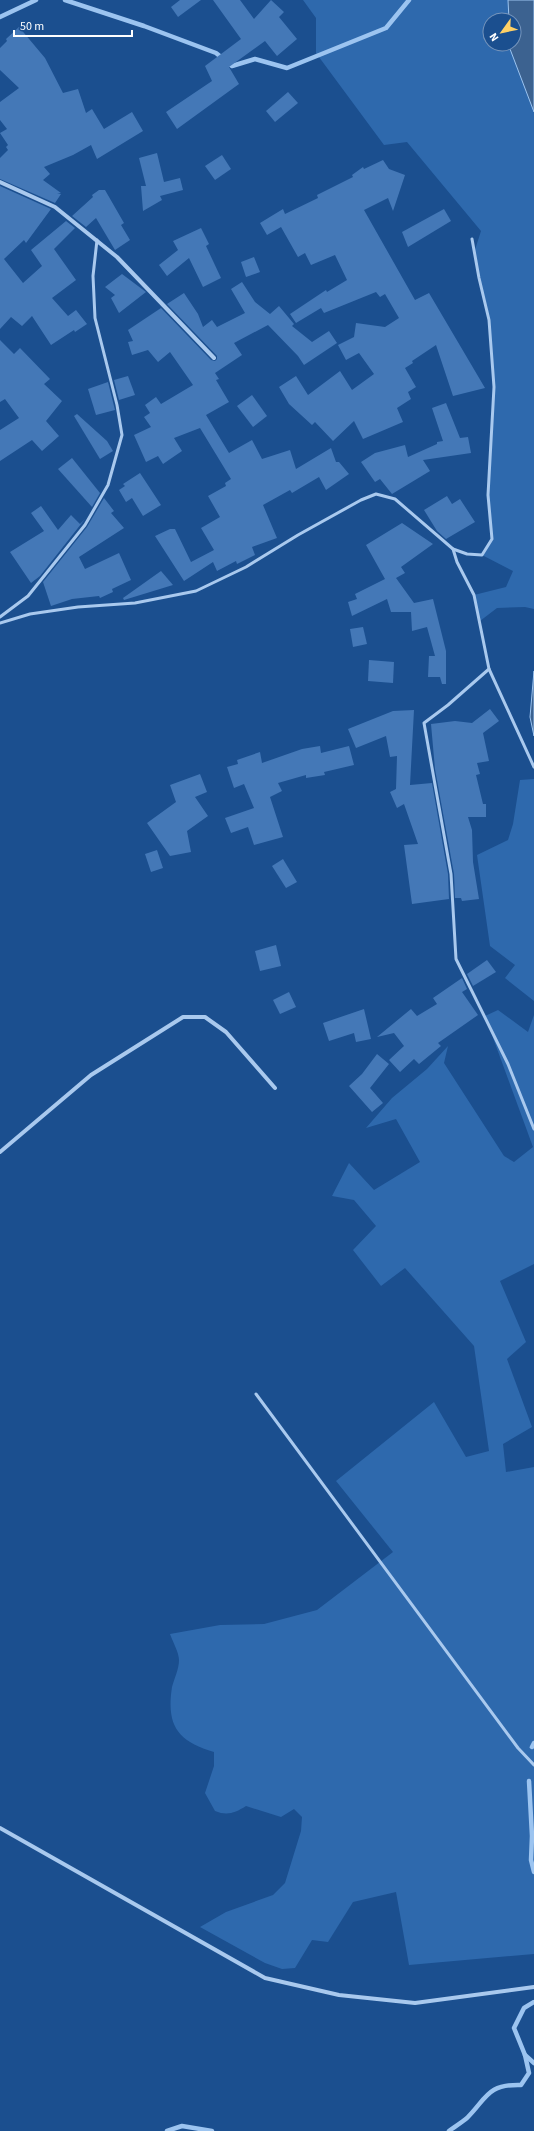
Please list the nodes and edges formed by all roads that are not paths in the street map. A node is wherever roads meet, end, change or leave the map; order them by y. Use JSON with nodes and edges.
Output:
{"nodes":[{"id":1,"x":0,"y":182,"type":"edge"},
{"id":2,"x":472,"y":239,"type":"dead end"},
{"id":3,"x":97,"y":240,"type":"junction"},
{"id":4,"x":214,"y":358,"type":"dead end"},
{"id":5,"x":453,"y":549,"type":"junction"},
{"id":6,"x":0,"y":616,"type":"edge"},
{"id":7,"x":0,"y":623,"type":"edge"},
{"id":8,"x":489,"y":669,"type":"junction"},
{"id":9,"x":534,"y":767,"type":"edge"},
{"id":10,"x":275,"y":1088,"type":"dead end"},
{"id":11,"x":534,"y":1129,"type":"edge"},
{"id":12,"x":0,"y":1152,"type":"edge"},
{"id":13,"x":256,"y":1394,"type":"dead end"},
{"id":14,"x":534,"y":1765,"type":"edge"},
{"id":15,"x":0,"y":1828,"type":"edge"},
{"id":16,"x":534,"y":1987,"type":"edge"}],
"edges":[{"from":1,"to":3,"type":"street"},
{"from":2,"to":5,"type":"lane"},
{"from":3,"to":4,"type":"street"},
{"from":3,"to":6,"type":"lane"},
{"from":5,"to":7,"type":"lane"},
{"from":5,"to":8,"type":"lane"},
{"from":8,"to":9,"type":"lane"},
{"from":8,"to":11,"type":"lane"},
{"from":10,"to":12,"type":"street"},
{"from":13,"to":14,"type":"lane"},
{"from":15,"to":16,"type":"street"}]}
